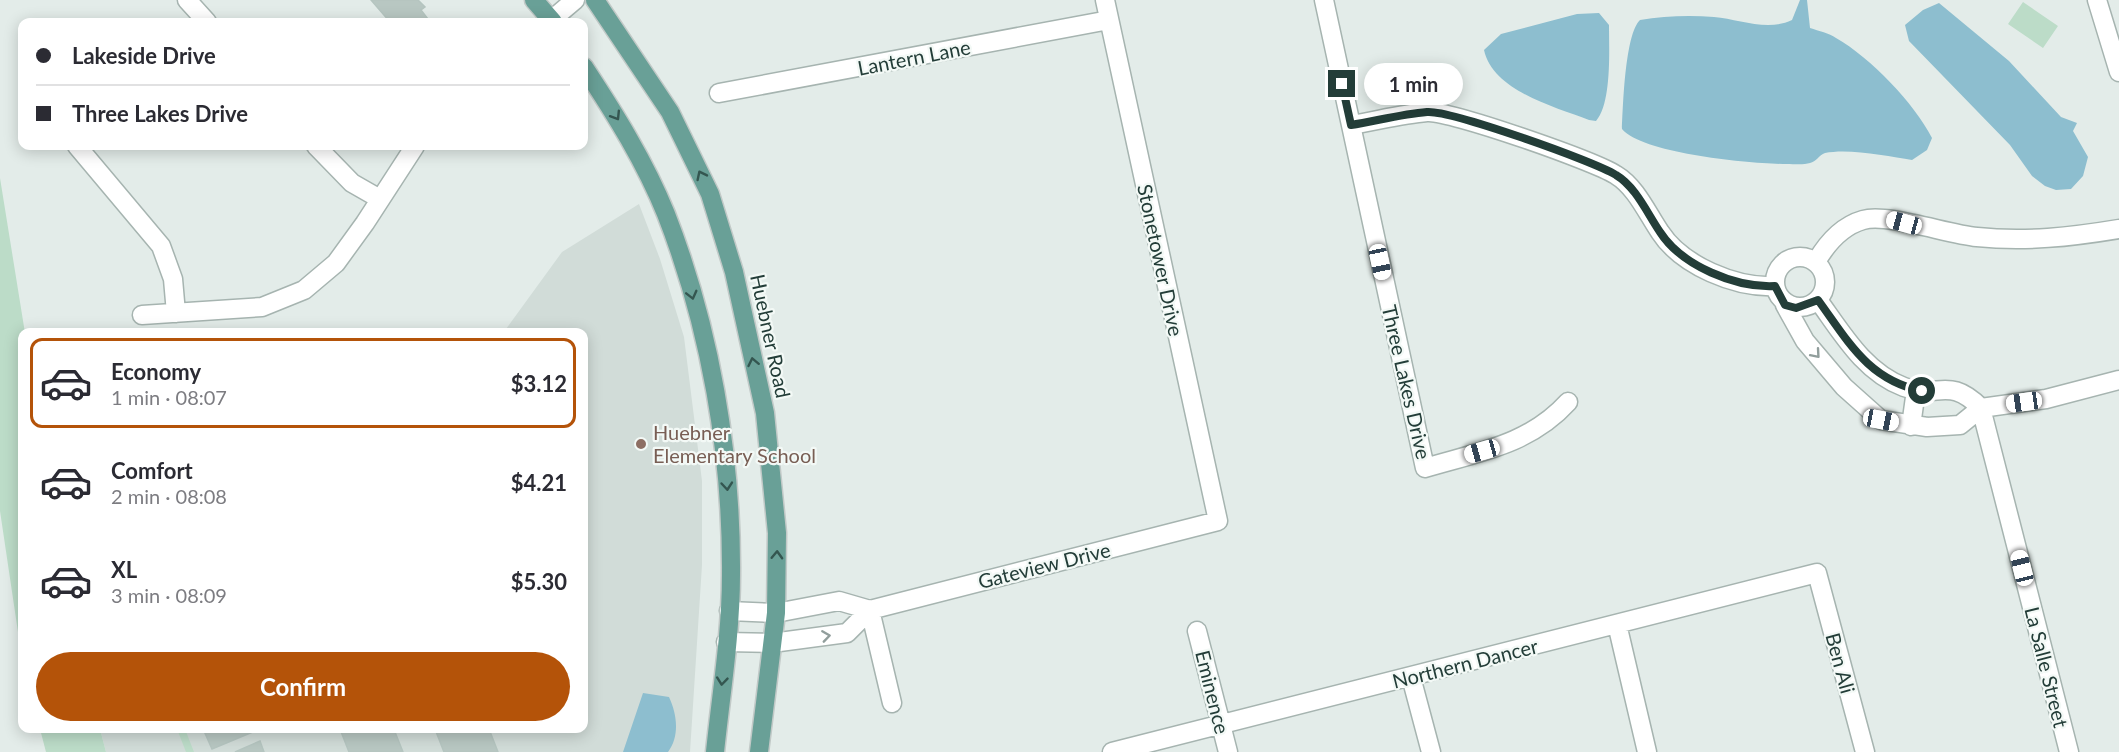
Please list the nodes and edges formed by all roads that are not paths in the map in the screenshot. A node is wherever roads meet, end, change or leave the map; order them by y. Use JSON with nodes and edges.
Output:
{"nodes":[{"id":1,"x":187,"y":0,"type":"edge"},
{"id":2,"x":534,"y":0,"type":"edge"},
{"id":3,"x":575,"y":0,"type":"edge"},
{"id":4,"x":595,"y":0,"type":"edge"},
{"id":5,"x":1105,"y":0,"type":"edge"},
{"id":6,"x":1324,"y":0,"type":"edge"},
{"id":7,"x":2097,"y":0,"type":"edge"},
{"id":8,"x":203,"y":18,"type":"edge"},
{"id":9,"x":548,"y":18,"type":"edge"},
{"id":10,"x":555,"y":18,"type":"edge"},
{"id":11,"x":1109,"y":21,"type":"junction"},
{"id":12,"x":2119,"y":72,"type":"edge"},
{"id":13,"x":588,"y":74,"type":"edge"},
{"id":14,"x":719,"y":93,"type":"dead end"},
{"id":15,"x":1351,"y":125,"type":"junction"},
{"id":16,"x":80,"y":150,"type":"edge"},
{"id":17,"x":320,"y":150,"type":"edge"},
{"id":18,"x":411,"y":150,"type":"edge"},
{"id":19,"x":380,"y":199,"type":"junction"},
{"id":20,"x":2119,"y":229,"type":"edge"},
{"id":21,"x":1816,"y":262,"type":"junction"},
{"id":22,"x":1775,"y":286,"type":"junction"},
{"id":23,"x":1818,"y":300,"type":"junction"},
{"id":24,"x":1785,"y":305,"type":"junction"},
{"id":25,"x":176,"y":313,"type":"junction"},
{"id":26,"x":142,"y":315,"type":"dead end"},
{"id":27,"x":1857,"y":354,"type":"junction"},
{"id":28,"x":1833,"y":374,"type":"junction"},
{"id":29,"x":2119,"y":380,"type":"edge"},
{"id":30,"x":1916,"y":390,"type":"junction"},
{"id":31,"x":1568,"y":402,"type":"dead end"},
{"id":32,"x":1981,"y":408,"type":"junction"},
{"id":33,"x":1911,"y":426,"type":"junction"},
{"id":34,"x":1218,"y":521,"type":"joint"},
{"id":35,"x":1817,"y":573,"type":"joint"},
{"id":36,"x":870,"y":610,"type":"junction"},
{"id":37,"x":729,"y":611,"type":"junction"},
{"id":38,"x":776,"y":613,"type":"junction"},
{"id":39,"x":1617,"y":624,"type":"junction"},
{"id":40,"x":1197,"y":631,"type":"dead end"},
{"id":41,"x":726,"y":642,"type":"junction"},
{"id":42,"x":772,"y":643,"type":"junction"},
{"id":43,"x":1411,"y":677,"type":"junction"},
{"id":44,"x":892,"y":703,"type":"dead end"},
{"id":45,"x":1221,"y":724,"type":"junction"},
{"id":46,"x":715,"y":752,"type":"edge"},
{"id":47,"x":759,"y":752,"type":"edge"},
{"id":48,"x":1112,"y":752,"type":"edge"},
{"id":49,"x":1228,"y":752,"type":"edge"},
{"id":50,"x":1431,"y":752,"type":"edge"},
{"id":51,"x":1647,"y":752,"type":"edge"},
{"id":52,"x":1865,"y":752,"type":"edge"},
{"id":53,"x":2069,"y":752,"type":"edge"}],
"edges":[{"from":1,"to":8,"type":"street"},
{"from":2,"to":9,"type":"main road"},
{"from":3,"to":10,"type":"street"},
{"from":38,"to":4,"type":"main road","name":"Huebner Road","one_way":true},
{"from":5,"to":11,"type":"street","name":"Stonetower Drive"},
{"from":6,"to":15,"type":"street","name":"Three Lakes Drive"},
{"from":7,"to":12,"type":"street"},
{"from":11,"to":14,"type":"street","name":"Lantern Lane"},
{"from":11,"to":34,"type":"street","name":"Stonetower Drive"},
{"from":13,"to":37,"type":"main road","one_way":true},
{"from":15,"to":22,"type":"street"},
{"from":15,"to":31,"type":"street","name":"Three Lakes Drive"},
{"from":16,"to":25,"type":"street"},
{"from":17,"to":19,"type":"street"},
{"from":18,"to":19,"type":"street"},
{"from":19,"to":25,"type":"street"},
{"from":20,"to":21,"type":"street"},
{"from":21,"to":22,"type":"street"},
{"from":21,"to":23,"type":"street"},
{"from":22,"to":24,"type":"street"},
{"from":23,"to":24,"type":"street"},
{"from":23,"to":27,"type":"street"},
{"from":24,"to":28,"type":"street","one_way":true},
{"from":25,"to":26,"type":"street"},
{"from":27,"to":28,"type":"street"},
{"from":27,"to":30,"type":"street"},
{"from":28,"to":33,"type":"street"},
{"from":29,"to":32,"type":"street"},
{"from":30,"to":32,"type":"street"},
{"from":30,"to":33,"type":"street"},
{"from":32,"to":33,"type":"street"},
{"from":32,"to":53,"type":"street","name":"La Salle Street"},
{"from":34,"to":36,"type":"street","name":"Gateview Drive"},
{"from":35,"to":39,"type":"street","name":"Northern Dancer"},
{"from":35,"to":52,"type":"street","name":"Ben Ali"},
{"from":36,"to":38,"type":"street"},
{"from":42,"to":36,"type":"street","one_way":true},
{"from":36,"to":44,"type":"street"},
{"from":37,"to":38,"type":"street"},
{"from":37,"to":41,"type":"main road"},
{"from":38,"to":42,"type":"main road","name":"Huebner Road"},
{"from":39,"to":43,"type":"street","name":"Northern Dancer"},
{"from":39,"to":51,"type":"street"},
{"from":40,"to":45,"type":"street","name":"Eminence"},
{"from":41,"to":42,"type":"street"},
{"from":41,"to":46,"type":"main road","one_way":true},
{"from":42,"to":47,"type":"main road","name":"Huebner Road"},
{"from":43,"to":45,"type":"street","name":"Northern Dancer"},
{"from":43,"to":50,"type":"street"},
{"from":45,"to":48,"type":"street","name":"Northern Dancer"},
{"from":45,"to":49,"type":"street","name":"Eminence"}]}
